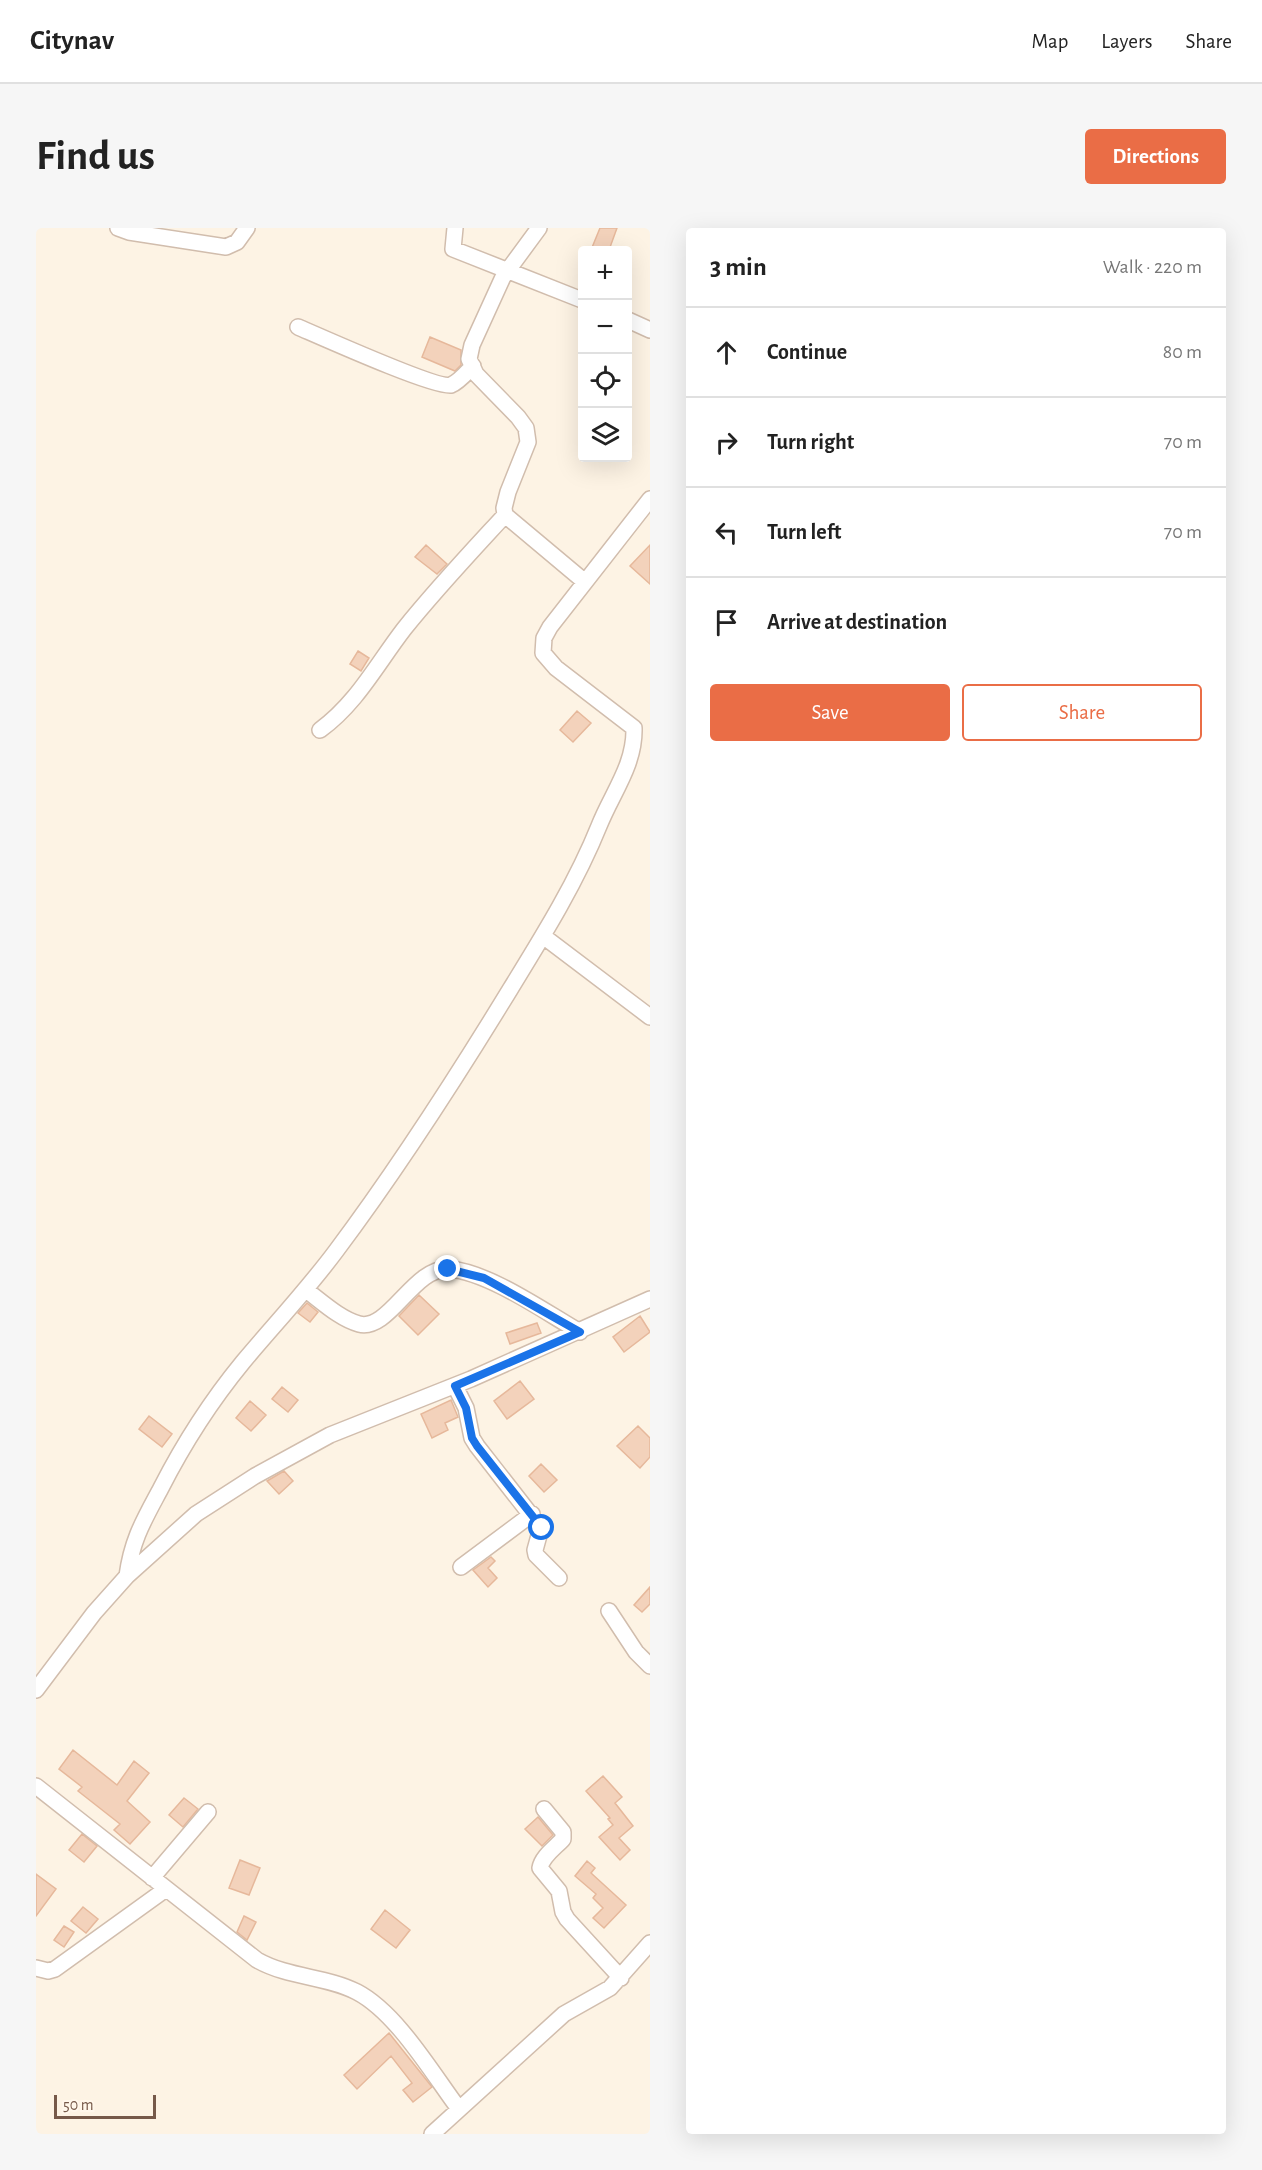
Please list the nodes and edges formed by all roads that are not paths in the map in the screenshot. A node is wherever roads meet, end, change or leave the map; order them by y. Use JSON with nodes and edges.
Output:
{"nodes":[{"id":1,"x":118,"y":228,"type":"edge"},
{"id":2,"x":247,"y":228,"type":"edge"},
{"id":3,"x":454,"y":228,"type":"edge"},
{"id":4,"x":539,"y":228,"type":"edge"},
{"id":5,"x":507,"y":272,"type":"junction"},
{"id":6,"x":578,"y":299,"type":"edge"},
{"id":7,"x":632,"y":322,"type":"edge"},
{"id":8,"x":298,"y":327,"type":"dead end"},
{"id":9,"x":650,"y":330,"type":"edge"},
{"id":10,"x":473,"y":366,"type":"junction"},
{"id":11,"x":650,"y":499,"type":"edge"},
{"id":12,"x":505,"y":515,"type":"junction"},
{"id":13,"x":585,"y":582,"type":"junction"},
{"id":14,"x":320,"y":730,"type":"dead end"},
{"id":15,"x":543,"y":936,"type":"junction"},
{"id":16,"x":650,"y":1017,"type":"edge"},
{"id":17,"x":306,"y":1290,"type":"junction"},
{"id":18,"x":648,"y":1304,"type":"edge"},
{"id":19,"x":580,"y":1332,"type":"junction"},
{"id":20,"x":455,"y":1386,"type":"junction"},
{"id":21,"x":532,"y":1514,"type":"junction"},
{"id":22,"x":461,"y":1567,"type":"dead end"},
{"id":23,"x":127,"y":1576,"type":"junction"},
{"id":24,"x":559,"y":1578,"type":"dead end"},
{"id":25,"x":609,"y":1611,"type":"dead end"},
{"id":26,"x":650,"y":1666,"type":"edge"},
{"id":27,"x":36,"y":1690,"type":"edge"},
{"id":28,"x":36,"y":1786,"type":"edge"},
{"id":29,"x":544,"y":1809,"type":"dead end"},
{"id":30,"x":208,"y":1812,"type":"dead end"},
{"id":31,"x":152,"y":1878,"type":"junction"},
{"id":32,"x":166,"y":1889,"type":"junction"},
{"id":33,"x":650,"y":1943,"type":"edge"},
{"id":34,"x":36,"y":1968,"type":"edge"},
{"id":35,"x":621,"y":1978,"type":"junction"},
{"id":36,"x":459,"y":2109,"type":"junction"},
{"id":37,"x":432,"y":2134,"type":"edge"}],
"edges":[{"from":1,"to":2,"type":"street"},
{"from":3,"to":5,"type":"street"},
{"from":4,"to":5,"type":"street"},
{"from":5,"to":6,"type":"street"},
{"from":5,"to":10,"type":"street"},
{"from":7,"to":9,"type":"street"},
{"from":8,"to":10,"type":"street"},
{"from":10,"to":12,"type":"street"},
{"from":11,"to":13,"type":"street"},
{"from":12,"to":13,"type":"street"},
{"from":12,"to":14,"type":"street"},
{"from":13,"to":15,"type":"street"},
{"from":15,"to":16,"type":"street"},
{"from":15,"to":17,"type":"street"},
{"from":17,"to":19,"type":"street"},
{"from":17,"to":23,"type":"street"},
{"from":18,"to":19,"type":"street"},
{"from":19,"to":20,"type":"street"},
{"from":20,"to":21,"type":"street"},
{"from":20,"to":23,"type":"street"},
{"from":21,"to":22,"type":"street"},
{"from":21,"to":24,"type":"street"},
{"from":23,"to":27,"type":"street"},
{"from":25,"to":26,"type":"street"},
{"from":28,"to":31,"type":"street"},
{"from":29,"to":35,"type":"street"},
{"from":30,"to":31,"type":"street"},
{"from":31,"to":32,"type":"street"},
{"from":32,"to":34,"type":"street"},
{"from":32,"to":36,"type":"street"},
{"from":33,"to":35,"type":"street"},
{"from":35,"to":36,"type":"street"},
{"from":36,"to":37,"type":"street"}]}
